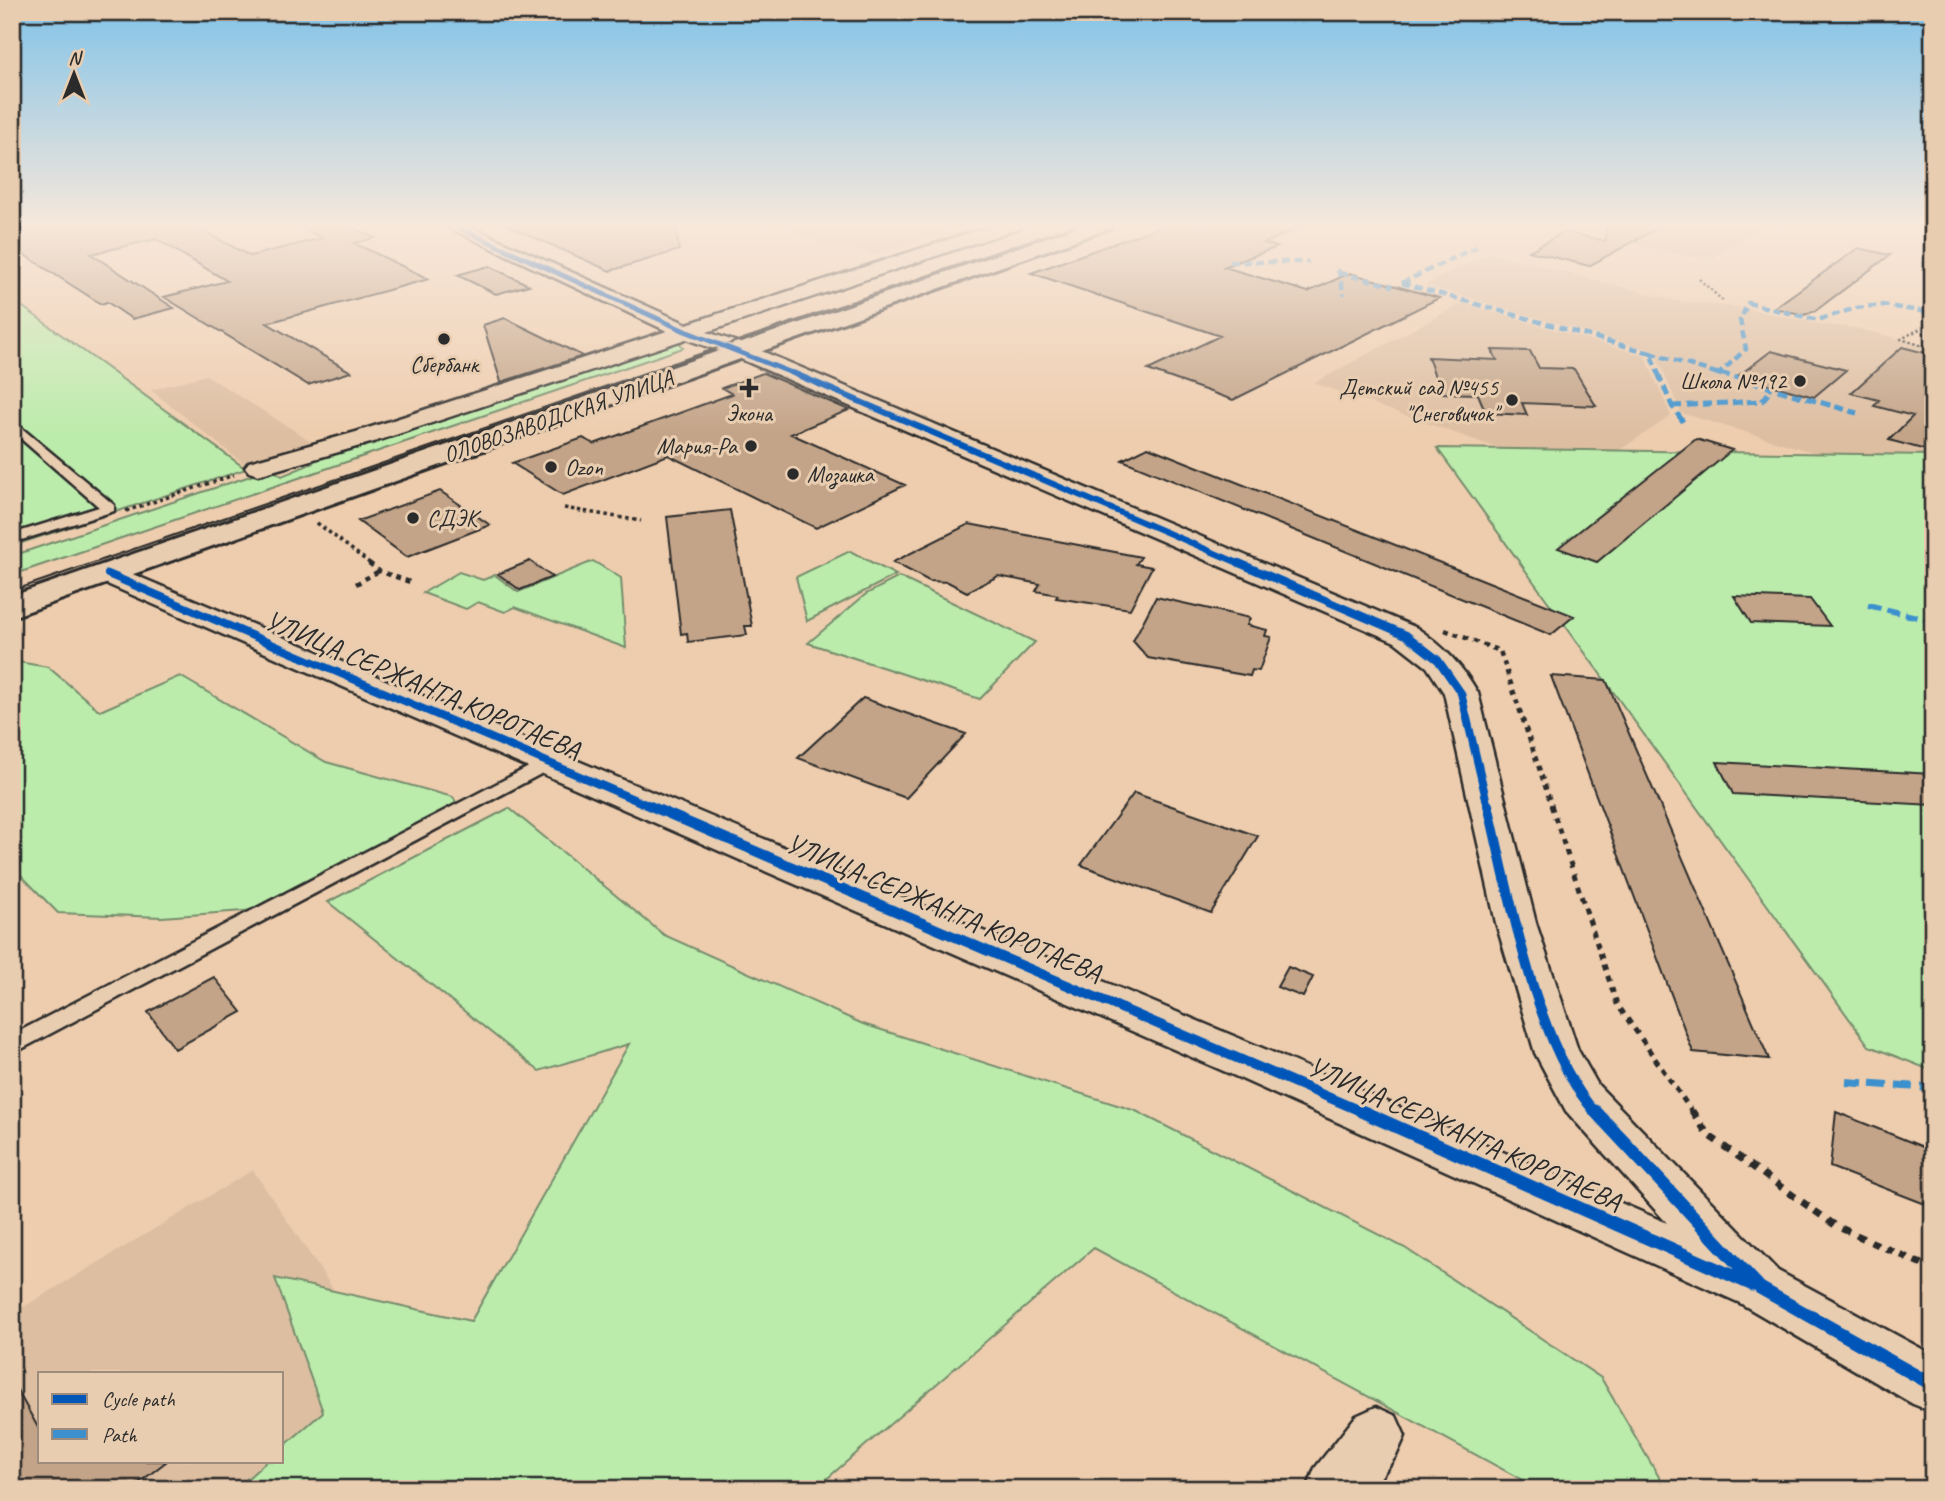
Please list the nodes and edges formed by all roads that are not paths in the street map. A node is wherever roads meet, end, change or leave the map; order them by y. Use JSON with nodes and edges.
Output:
{"nodes":[{"id":1,"x":605,"y":294,"type":"edge"},
{"id":2,"x":799,"y":294,"type":"edge"},
{"id":3,"x":907,"y":294,"type":"edge"},
{"id":4,"x":685,"y":331,"type":"junction"},
{"id":5,"x":744,"y":352,"type":"junction"},
{"id":6,"x":12,"y":424,"type":"edge"},
{"id":7,"x":258,"y":467,"type":"road end"},
{"id":8,"x":12,"y":539,"type":"edge"},
{"id":9,"x":108,"y":574,"type":"junction"},
{"id":10,"x":12,"y":607,"type":"edge"},
{"id":11,"x":548,"y":763,"type":"junction"},
{"id":12,"x":12,"y":1045,"type":"edge"},
{"id":13,"x":1760,"y":1288,"type":"junction"},
{"id":14,"x":1933,"y":1385,"type":"edge"},
{"id":15,"x":1376,"y":1436,"type":"dead end"},
{"id":16,"x":1336,"y":1489,"type":"edge"}],
"edges":[{"from":1,"to":4,"type":"street","name":"УЛИЦА СЕРЖАНТА КОРОТАЕВА"},
{"from":2,"to":4,"type":"street"},
{"from":3,"to":5,"type":"street","name":"ОЛОВОЗАВОДСКАЯ УЛИЦА"},
{"from":4,"to":5,"type":"street","name":"УЛИЦА СЕРЖАНТА КОРОТАЕВА"},
{"from":4,"to":7,"type":"street"},
{"from":5,"to":9,"type":"street","name":"ОЛОВОЗАВОДСКАЯ УЛИЦА"},
{"from":5,"to":13,"type":"street","name":"УЛИЦА СЕРЖАНТА КОРОТАЕВА"},
{"from":6,"to":8,"type":"lane"},
{"from":9,"to":10,"type":"street","name":"ОЛОВОЗАВОДСКАЯ УЛИЦА"},
{"from":9,"to":11,"type":"street","name":"УЛИЦА СЕРЖАНТА КОРОТАЕВА"},
{"from":11,"to":12,"type":"lane"},
{"from":11,"to":13,"type":"street","name":"УЛИЦА СЕРЖАНТА КОРОТАЕВА"},
{"from":13,"to":14,"type":"street","name":"УЛИЦА СЕРЖАНТА КОРОТАЕВА"},
{"from":15,"to":16,"type":"street"}]}
